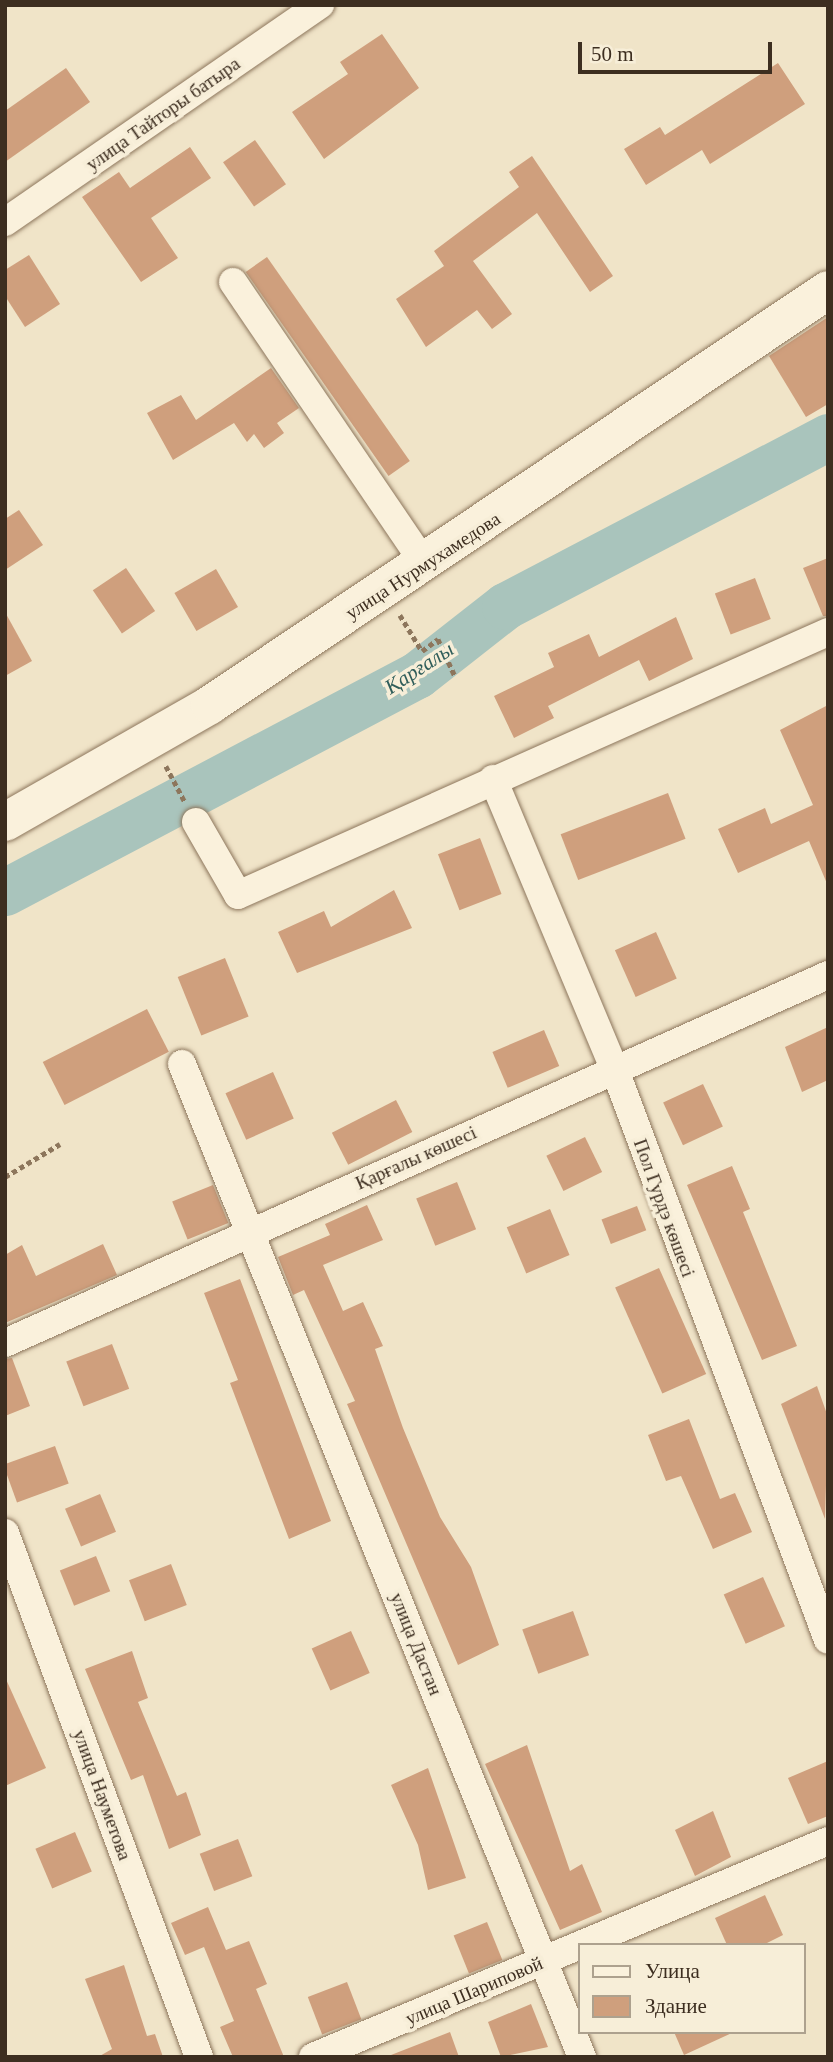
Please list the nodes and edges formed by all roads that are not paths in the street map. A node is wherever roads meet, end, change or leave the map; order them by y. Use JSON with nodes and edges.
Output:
{"nodes":[{"id":1,"x":320,"y":5,"type":"edge"},
{"id":2,"x":5,"y":222,"type":"edge"},
{"id":3,"x":233,"y":282,"type":"dead end"},
{"id":4,"x":828,"y":290,"type":"edge"},
{"id":5,"x":425,"y":565,"type":"junction"},
{"id":6,"x":825,"y":642,"type":"edge"},
{"id":7,"x":493,"y":779,"type":"junction"},
{"id":8,"x":5,"y":822,"type":"edge"},
{"id":9,"x":196,"y":822,"type":"dead end"},
{"id":10,"x":828,"y":975,"type":"edge"},
{"id":11,"x":182,"y":1064,"type":"dead end"},
{"id":12,"x":615,"y":1070,"type":"junction"},
{"id":13,"x":251,"y":1231,"type":"junction"},
{"id":14,"x":5,"y":1343,"type":"edge"},
{"id":15,"x":5,"y":1532,"type":"edge"},
{"id":16,"x":828,"y":1640,"type":"edge"},
{"id":17,"x":828,"y":1840,"type":"edge"},
{"id":18,"x":587,"y":1943,"type":"edge"},
{"id":19,"x":578,"y":1947,"type":"edge"},
{"id":20,"x":542,"y":1962,"type":"junction"},
{"id":21,"x":199,"y":2057,"type":"edge"},
{"id":22,"x":313,"y":2057,"type":"edge"},
{"id":23,"x":582,"y":2057,"type":"edge"}],
"edges":[{"from":1,"to":2,"type":"street","name":"улица Тайторы батыра"},
{"from":3,"to":5,"type":"street"},
{"from":4,"to":5,"type":"street","name":"улица Нурмухамедова"},
{"from":5,"to":8,"type":"street","name":"улица Нурмухамедова"},
{"from":6,"to":7,"type":"street"},
{"from":7,"to":9,"type":"street"},
{"from":7,"to":12,"type":"street","name":"Пол Гурдэ көшесі"},
{"from":10,"to":12,"type":"street","name":"Қарғалы көшесі"},
{"from":11,"to":13,"type":"street","name":"улица Дастан"},
{"from":12,"to":13,"type":"street","name":"Қарғалы көшесі"},
{"from":12,"to":16,"type":"street","name":"Пол Гурдэ көшесі"},
{"from":13,"to":14,"type":"street","name":"Қарғалы көшесі"},
{"from":13,"to":20,"type":"street","name":"улица Дастан"},
{"from":15,"to":21,"type":"street","name":"улица Науметова"},
{"from":17,"to":18,"type":"street","name":"улица Шариповой"},
{"from":19,"to":20,"type":"street","name":"улица Шариповой"},
{"from":20,"to":22,"type":"street","name":"улица Шариповой"},
{"from":20,"to":23,"type":"street","name":"улица Дастан"}]}
